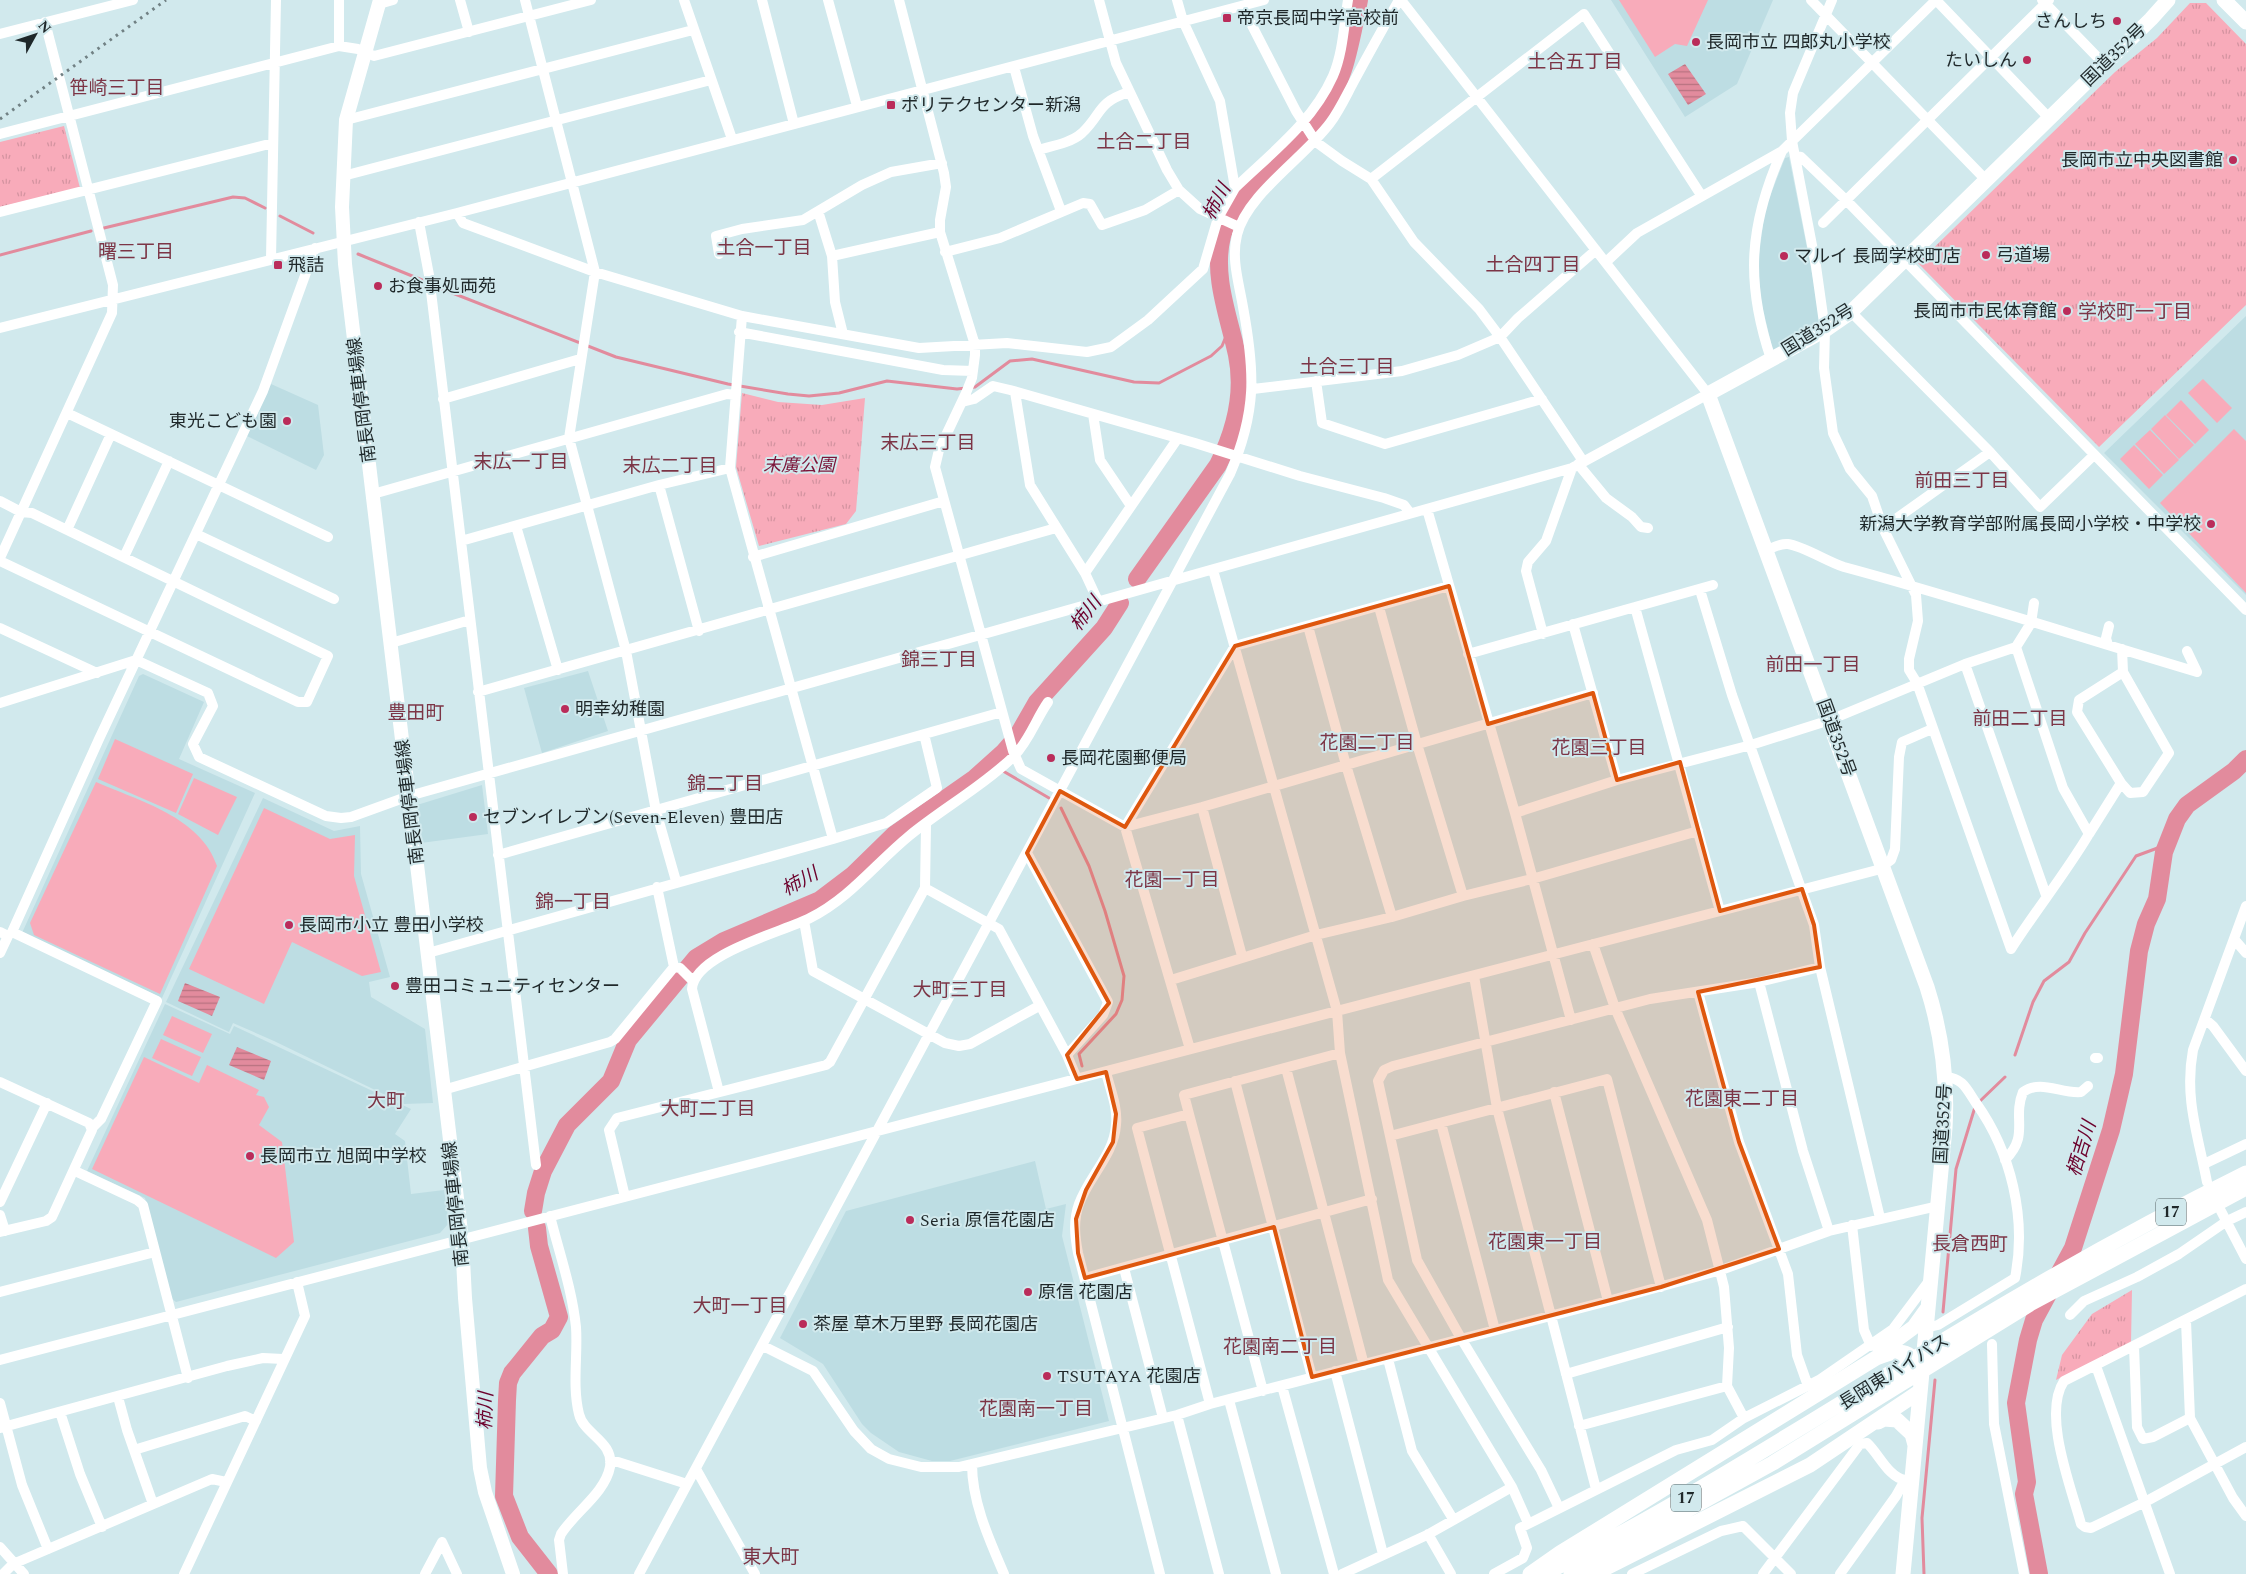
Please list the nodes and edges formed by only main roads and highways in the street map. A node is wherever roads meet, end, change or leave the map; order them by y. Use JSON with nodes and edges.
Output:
{"nodes":[{"id":1,"x":2168,"y":0,"type":"edge"},
{"id":2,"x":2224,"y":0,"type":"edge"},
{"id":3,"x":380,"y":2,"type":"edge"},
{"id":4,"x":2246,"y":22,"type":"edge"},
{"id":5,"x":2246,"y":1173,"type":"edge"},
{"id":6,"x":2246,"y":1188,"type":"edge"},
{"id":7,"x":2100,"y":1258,"type":"junction"},
{"id":8,"x":1927,"y":1309,"type":"junction"},
{"id":9,"x":1921,"y":1377,"type":"junction"},
{"id":10,"x":1837,"y":1381,"type":"junction"},
{"id":11,"x":1918,"y":1392,"type":"junction"},
{"id":12,"x":1828,"y":1421,"type":"junction"},
{"id":13,"x":1870,"y":1426,"type":"junction"},
{"id":14,"x":1916,"y":1446,"type":"junction"},
{"id":15,"x":513,"y":1574,"type":"edge"},
{"id":16,"x":1530,"y":1574,"type":"edge"},
{"id":17,"x":1544,"y":1574,"type":"edge"},
{"id":18,"x":1571,"y":1574,"type":"edge"},
{"id":19,"x":1594,"y":1574,"type":"edge"},
{"id":20,"x":1903,"y":1574,"type":"edge"}],
"edges":[{"from":1,"to":8,"type":"highway","name":"国道352号"},
{"from":2,"to":4,"type":"highway"},
{"from":3,"to":15,"type":"main road","name":"南長岡停車場線"},
{"from":5,"to":7,"type":"highway","name":"長岡東バイパス","number":"17"},
{"from":6,"to":7,"type":"highway","name":"長岡東バイパス","number":"17"},
{"from":7,"to":12,"type":"highway","name":"長岡東バイパス","number":"17"},
{"from":8,"to":9,"type":"highway","name":"国道352号"},
{"from":8,"to":10,"type":"highway"},
{"from":9,"to":10,"type":"highway"},
{"from":9,"to":11,"type":"highway","name":"国道352号"},
{"from":10,"to":16,"type":"highway"},
{"from":11,"to":13,"type":"highway"},
{"from":11,"to":14,"type":"highway","name":"国道352号"},
{"from":12,"to":17,"type":"highway","name":"長岡東バイパス","number":"17"},
{"from":12,"to":18,"type":"highway","name":"長岡東バイパス","number":"17"},
{"from":13,"to":14,"type":"highway"},
{"from":13,"to":19,"type":"highway"},
{"from":14,"to":20,"type":"highway","name":"国道352号"}]}
